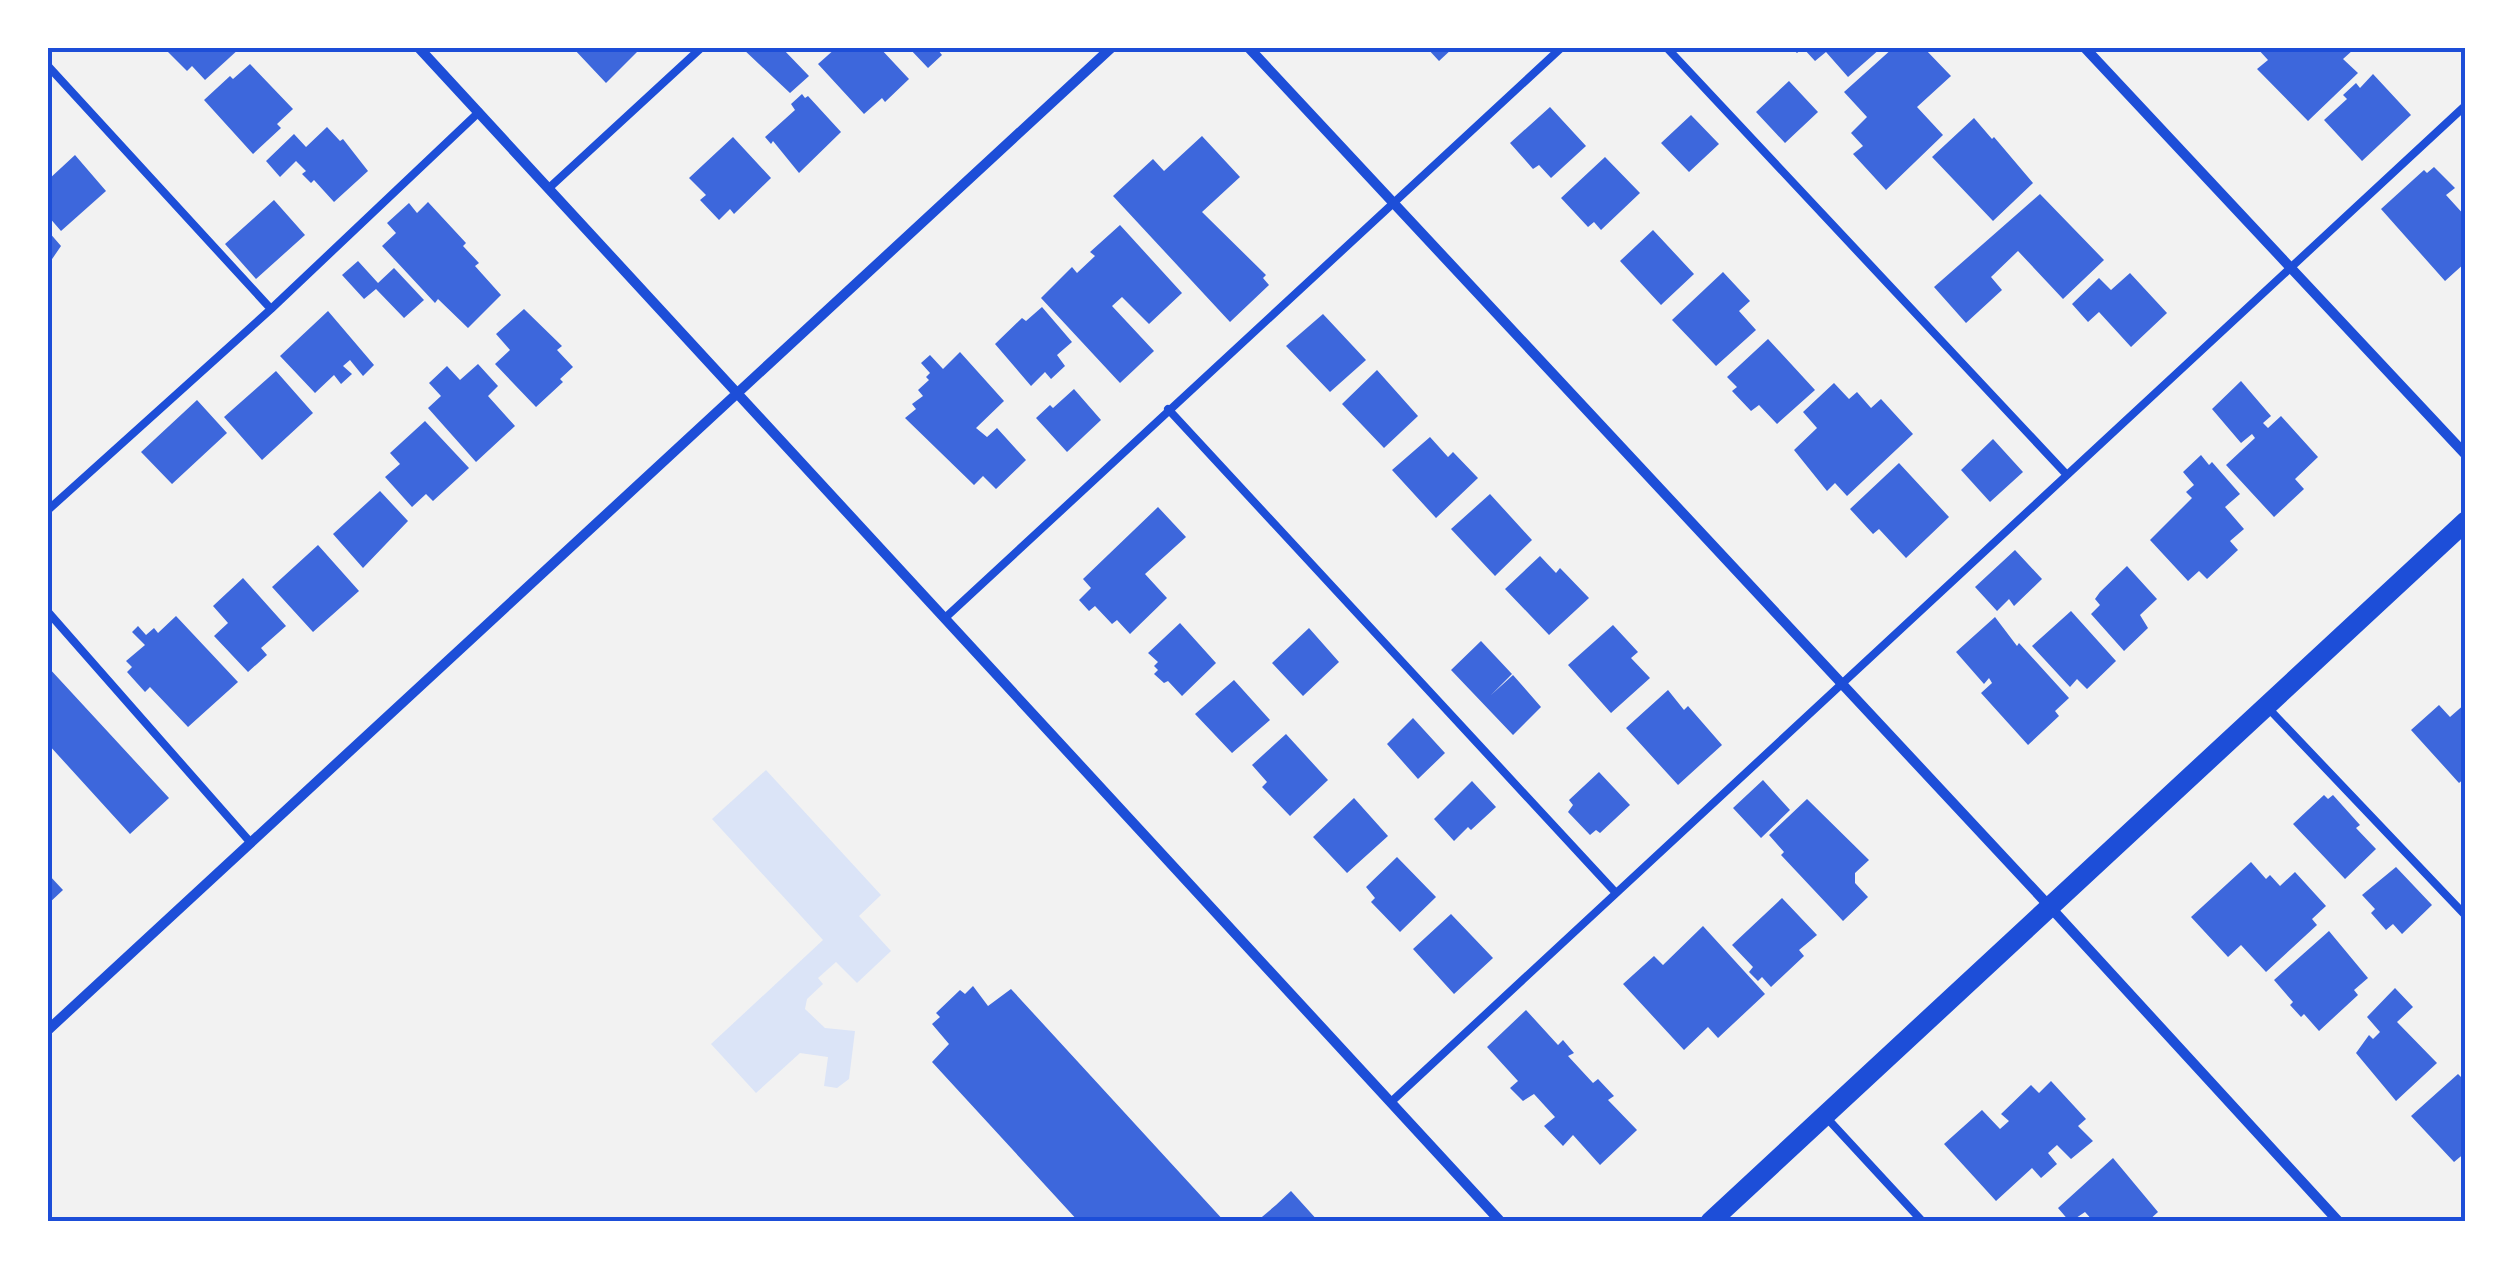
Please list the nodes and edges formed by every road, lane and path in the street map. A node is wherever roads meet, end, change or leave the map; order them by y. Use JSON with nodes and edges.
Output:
{"nodes":[{"id":1,"x":419,"y":48,"type":"edge"},
{"id":2,"x":701,"y":48,"type":"edge"},
{"id":3,"x":1111,"y":48,"type":"edge"},
{"id":4,"x":1249,"y":48,"type":"edge"},
{"id":5,"x":1561,"y":48,"type":"edge"},
{"id":6,"x":1667,"y":48,"type":"edge"},
{"id":7,"x":2084,"y":48,"type":"edge"},
{"id":8,"x":48,"y":66,"type":"edge"},
{"id":9,"x":2466,"y":105,"type":"edge"},
{"id":10,"x":479,"y":112,"type":"junction"},
{"id":11,"x":549,"y":188,"type":"junction"},
{"id":12,"x":1393,"y":202,"type":"junction"},
{"id":13,"x":2290,"y":267,"type":"junction"},
{"id":14,"x":271,"y":309,"type":"junction"},
{"id":15,"x":738,"y":393,"type":"junction"},
{"id":16,"x":1168,"y":408,"type":"junction"},
{"id":17,"x":2466,"y":455,"type":"edge"},
{"id":18,"x":2066,"y":475,"type":"junction"},
{"id":19,"x":48,"y":510,"type":"edge"},
{"id":20,"x":2466,"y":521,"type":"edge"},
{"id":21,"x":48,"y":612,"type":"edge"},
{"id":22,"x":945,"y":618,"type":"junction"},
{"id":23,"x":1842,"y":684,"type":"junction"},
{"id":24,"x":2267,"y":707,"type":"junction"},
{"id":25,"x":251,"y":843,"type":"junction"},
{"id":26,"x":1616,"y":893,"type":"junction"},
{"id":27,"x":2051,"y":908,"type":"junction"},
{"id":28,"x":2466,"y":916,"type":"edge"},
{"id":29,"x":48,"y":1030,"type":"edge"},
{"id":30,"x":1391,"y":1102,"type":"junction"},
{"id":31,"x":1825,"y":1116,"type":"junction"},
{"id":32,"x":1501,"y":1222,"type":"edge"},
{"id":33,"x":1710,"y":1222,"type":"edge"},
{"id":34,"x":1923,"y":1222,"type":"edge"},
{"id":35,"x":2339,"y":1222,"type":"edge"}],
"edges":[{"from":1,"to":10,"type":"street"},
{"from":2,"to":11,"type":"lane"},
{"from":3,"to":15,"type":"street"},
{"from":4,"to":12,"type":"street"},
{"from":5,"to":12,"type":"lane"},
{"from":6,"to":18,"type":"lane"},
{"from":7,"to":13,"type":"street"},
{"from":8,"to":14,"type":"lane"},
{"from":9,"to":13,"type":"lane"},
{"from":10,"to":11,"type":"street"},
{"from":10,"to":14,"type":"lane"},
{"from":11,"to":15,"type":"street"},
{"from":12,"to":16,"type":"lane"},
{"from":12,"to":23,"type":"street"},
{"from":13,"to":17,"type":"street"},
{"from":13,"to":18,"type":"lane"},
{"from":14,"to":19,"type":"lane"},
{"from":15,"to":22,"type":"street"},
{"from":15,"to":25,"type":"street"},
{"from":16,"to":22,"type":"lane"},
{"from":16,"to":26,"type":"lane"},
{"from":18,"to":23,"type":"lane"},
{"from":20,"to":24,"type":"main road"},
{"from":21,"to":25,"type":"lane"},
{"from":22,"to":30,"type":"street"},
{"from":23,"to":26,"type":"lane"},
{"from":23,"to":27,"type":"street"},
{"from":24,"to":27,"type":"main road"},
{"from":24,"to":28,"type":"lane"},
{"from":25,"to":29,"type":"street"},
{"from":26,"to":30,"type":"lane"},
{"from":27,"to":31,"type":"main road"},
{"from":27,"to":35,"type":"street"},
{"from":30,"to":32,"type":"street"},
{"from":31,"to":33,"type":"main road"},
{"from":31,"to":34,"type":"lane"}]}
